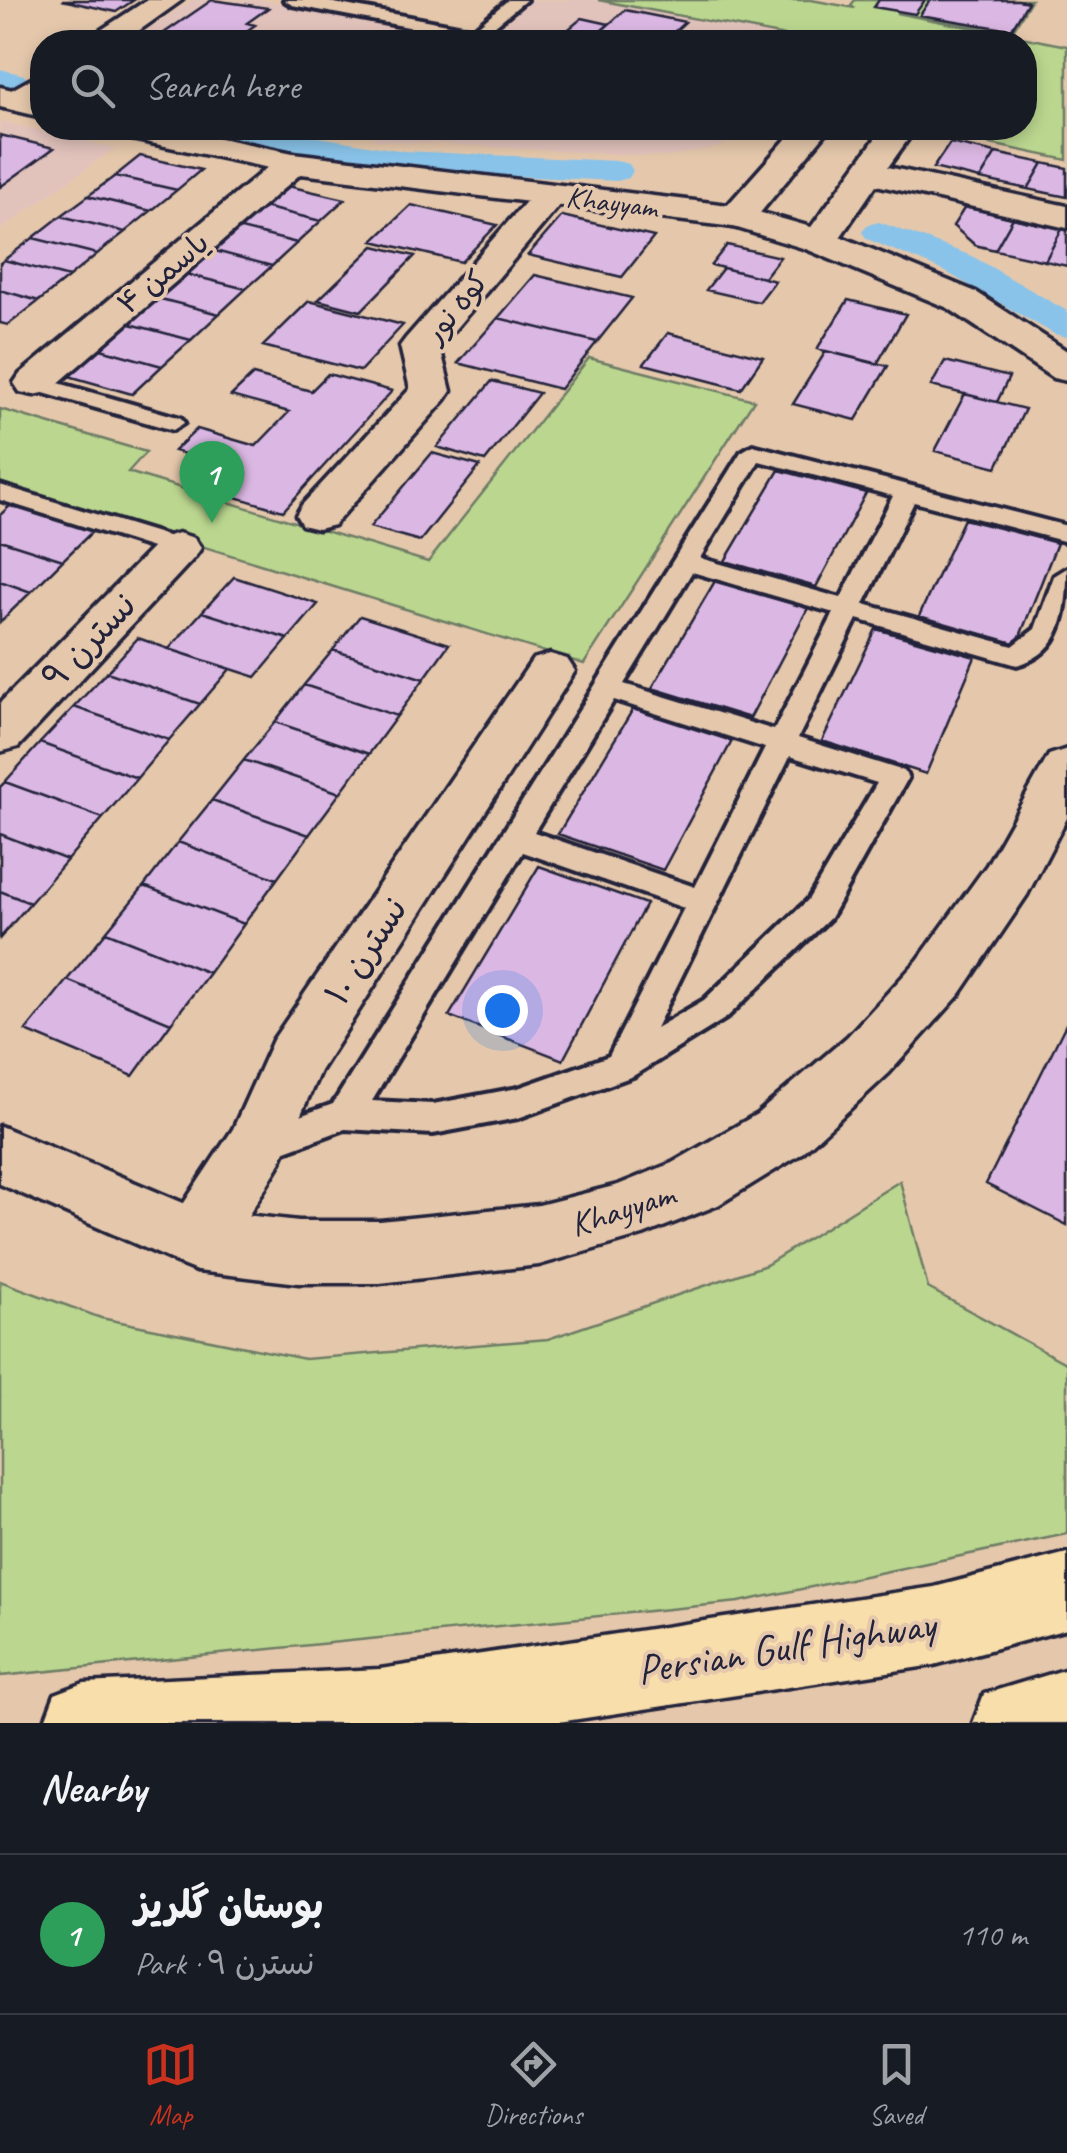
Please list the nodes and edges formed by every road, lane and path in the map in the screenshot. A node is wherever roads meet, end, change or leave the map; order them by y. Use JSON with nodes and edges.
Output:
{"nodes":[{"id":1,"x":167,"y":0,"type":"edge"},
{"id":2,"x":292,"y":0,"type":"edge"},
{"id":3,"x":518,"y":0,"type":"edge"},
{"id":4,"x":121,"y":30,"type":"edge"},
{"id":5,"x":451,"y":30,"type":"edge"},
{"id":6,"x":483,"y":30,"type":"edge"},
{"id":7,"x":195,"y":140,"type":"edge"},
{"id":8,"x":803,"y":140,"type":"edge"},
{"id":9,"x":890,"y":140,"type":"edge"},
{"id":10,"x":293,"y":163,"type":"junction"},
{"id":11,"x":867,"y":173,"type":"junction"},
{"id":12,"x":550,"y":195,"type":"junction"},
{"id":13,"x":736,"y":217,"type":"junction"},
{"id":14,"x":1067,"y":218,"type":"edge"},
{"id":15,"x":819,"y":241,"type":"junction"},
{"id":16,"x":1066,"y":367,"type":"edge"},
{"id":17,"x":34,"y":383,"type":"joint"},
{"id":18,"x":173,"y":422,"type":"dead end"},
{"id":19,"x":0,"y":492,"type":"edge"},
{"id":20,"x":907,"y":492,"type":"junction"},
{"id":21,"x":318,"y":516,"type":"dead end"},
{"id":22,"x":1067,"y":534,"type":"edge"},
{"id":23,"x":178,"y":548,"type":"joint"},
{"id":24,"x":685,"y":562,"type":"junction"},
{"id":25,"x":1067,"y":576,"type":"edge"},
{"id":26,"x":849,"y":609,"type":"junction"},
{"id":27,"x":550,"y":671,"type":"dead end"},
{"id":28,"x":606,"y":688,"type":"junction"},
{"id":29,"x":0,"y":734,"type":"edge"},
{"id":30,"x":782,"y":743,"type":"junction"},
{"id":31,"x":1067,"y":768,"type":"edge"},
{"id":32,"x":514,"y":837,"type":"junction"},
{"id":33,"x":702,"y":902,"type":"junction"},
{"id":34,"x":621,"y":1066,"type":"junction"},
{"id":35,"x":345,"y":1114,"type":"junction"},
{"id":36,"x":256,"y":1148,"type":"junction"},
{"id":37,"x":0,"y":1154,"type":"edge"},
{"id":38,"x":197,"y":1240,"type":"junction"},
{"id":39,"x":1067,"y":1591,"type":"edge"},
{"id":40,"x":1067,"y":1709,"type":"edge"},
{"id":41,"x":84,"y":1723,"type":"edge"},
{"id":42,"x":1013,"y":1723,"type":"edge"}],
"edges":[{"from":1,"to":4,"type":"street"},
{"from":2,"to":5,"type":"lane"},
{"from":3,"to":6,"type":"lane"},
{"from":7,"to":10,"type":"street","name":"Khayyam"},
{"from":8,"to":13,"type":"street"},
{"from":9,"to":11,"type":"street"},
{"from":10,"to":12,"type":"street","name":"Khayyam"},
{"from":10,"to":17,"type":"street","name":"یاسمن ۴"},
{"from":11,"to":14,"type":"street"},
{"from":11,"to":15,"type":"street"},
{"from":12,"to":13,"type":"street","name":"Khayyam"},
{"from":12,"to":21,"type":"street","name":"کوه نور"},
{"from":13,"to":15,"type":"street","name":"Khayyam"},
{"from":15,"to":16,"type":"street","name":"Khayyam"},
{"from":17,"to":18,"type":"lane"},
{"from":19,"to":23,"type":"lane"},
{"from":20,"to":22,"type":"lane"},
{"from":20,"to":24,"type":"lane"},
{"from":20,"to":26,"type":"lane"},
{"from":23,"to":29,"type":"street","name":"نسترن ۹"},
{"from":24,"to":26,"type":"lane"},
{"from":24,"to":28,"type":"lane"},
{"from":25,"to":26,"type":"lane"},
{"from":26,"to":30,"type":"lane"},
{"from":27,"to":36,"type":"street","name":"نسترن ۱۰"},
{"from":28,"to":30,"type":"lane"},
{"from":28,"to":32,"type":"lane"},
{"from":30,"to":33,"type":"lane"},
{"from":30,"to":34,"type":"lane"},
{"from":31,"to":38,"type":"street","name":"Khayyam"},
{"from":32,"to":33,"type":"lane"},
{"from":32,"to":35,"type":"lane"},
{"from":33,"to":34,"type":"lane"},
{"from":34,"to":35,"type":"lane"},
{"from":35,"to":36,"type":"lane"},
{"from":36,"to":38,"type":"street","name":"نسترن ۱۰"},
{"from":37,"to":38,"type":"street","name":"Khayyam"},
{"from":39,"to":41,"type":"highway","name":"Persian Gulf Highway"},
{"from":40,"to":42,"type":"highway"}]}
